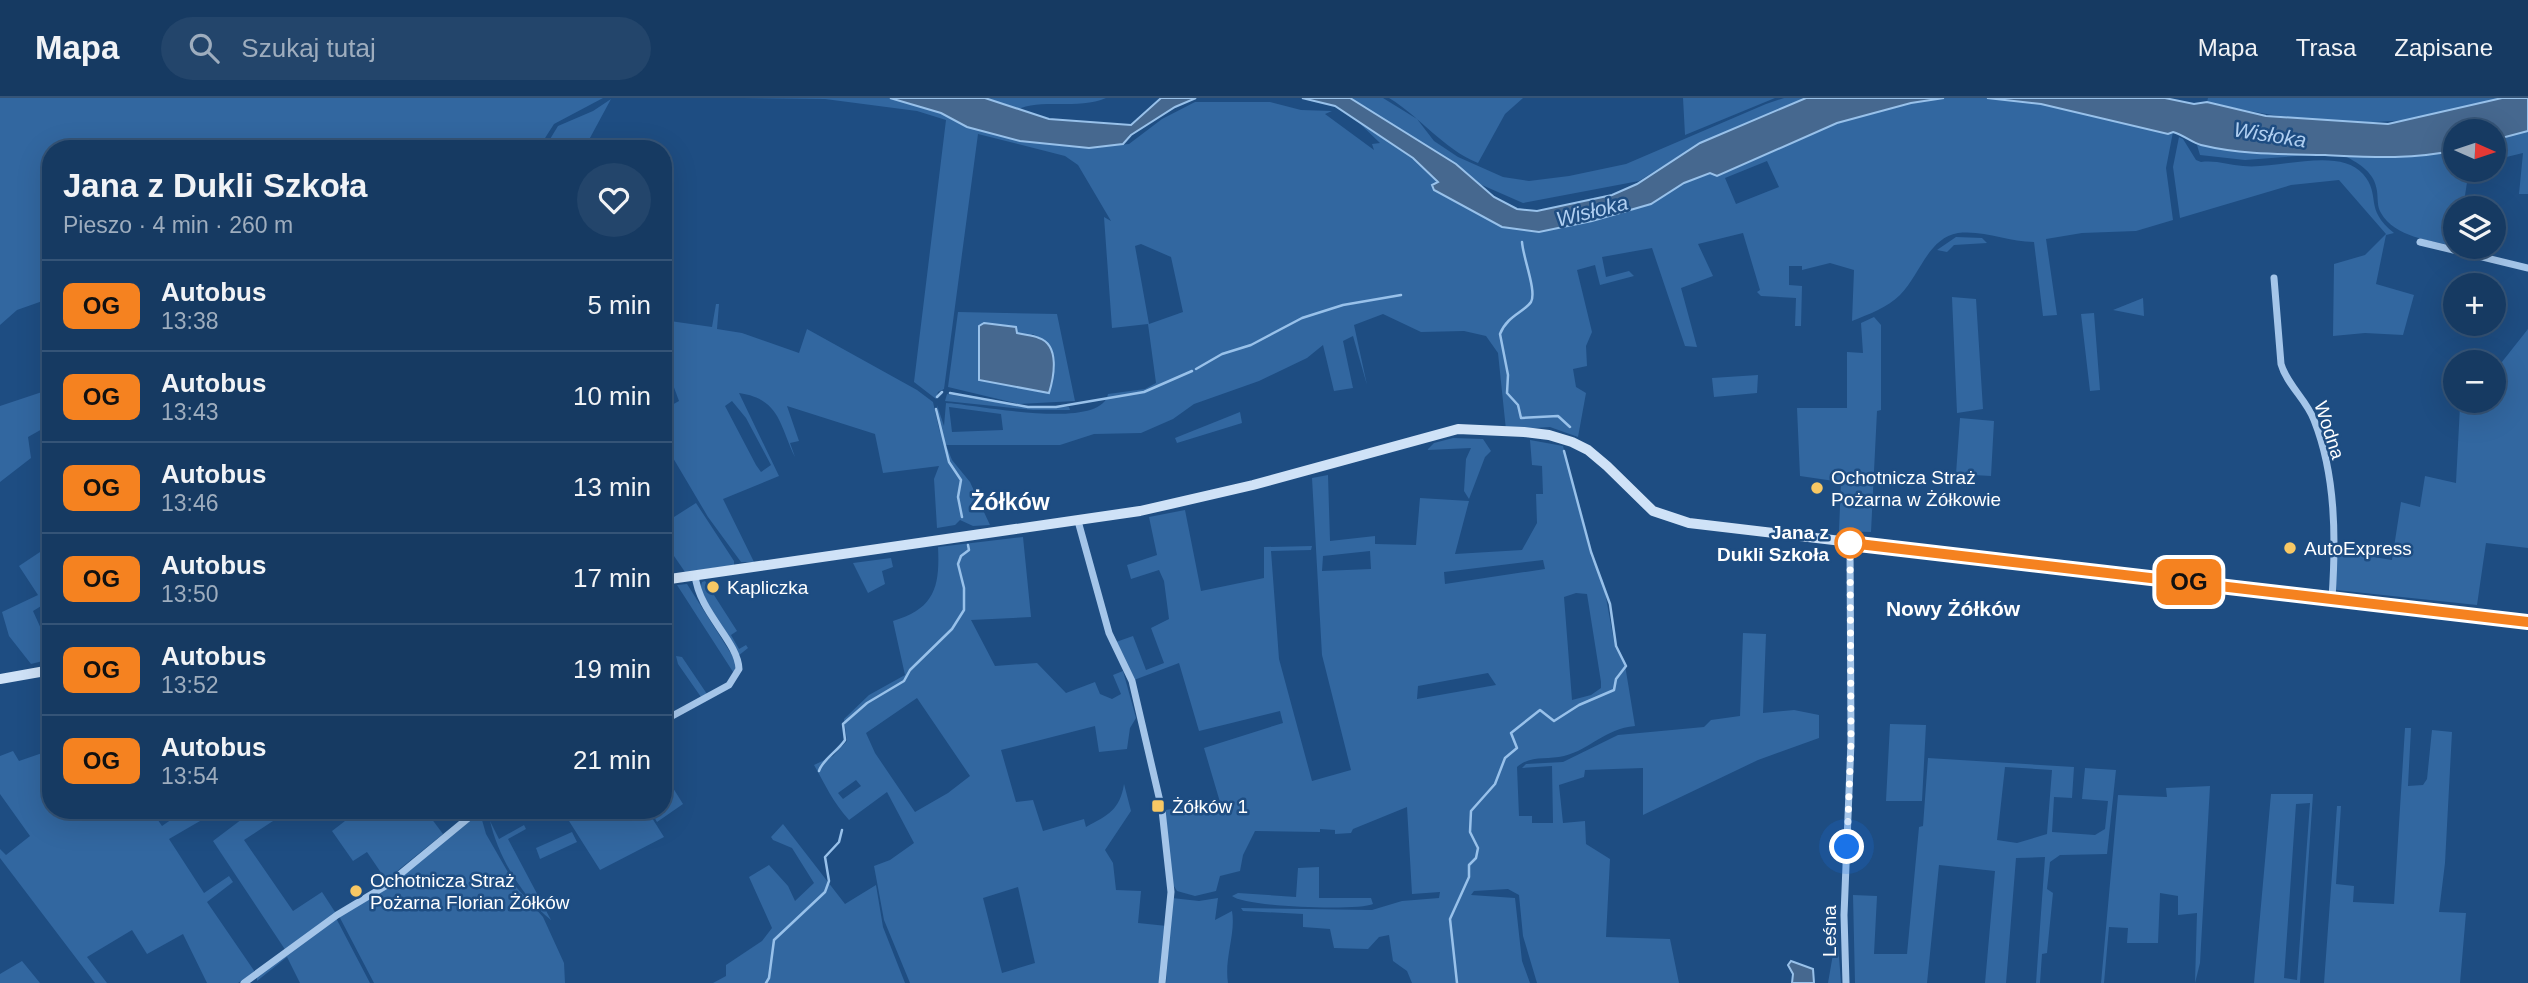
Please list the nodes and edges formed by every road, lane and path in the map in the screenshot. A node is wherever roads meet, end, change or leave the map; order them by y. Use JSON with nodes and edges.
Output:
{"nodes":[{"id":1,"x":2420,"y":242,"type":"dead end"},
{"id":2,"x":2528,"y":268,"type":"edge"},
{"id":3,"x":2274,"y":278,"type":"dead end"},
{"id":4,"x":1078,"y":521,"type":"junction"},
{"id":5,"x":1850,"y":543,"type":"junction"},
{"id":6,"x":695,"y":575,"type":"junction"},
{"id":7,"x":672,"y":579,"type":"edge"},
{"id":8,"x":2332,"y":598,"type":"junction"},
{"id":9,"x":2528,"y":622,"type":"edge"},
{"id":10,"x":42,"y":672,"type":"edge"},
{"id":11,"x":0,"y":679,"type":"edge"},
{"id":12,"x":672,"y":716,"type":"edge"},
{"id":13,"x":467,"y":819,"type":"edge"},
{"id":14,"x":244,"y":983,"type":"edge"},
{"id":15,"x":1163,"y":983,"type":"edge"},
{"id":16,"x":1846,"y":983,"type":"edge"}],
"edges":[{"from":1,"to":2,"type":"street"},
{"from":3,"to":8,"type":"street","name":"Wodna"},
{"from":4,"to":5,"type":"main road"},
{"from":4,"to":6,"type":"main road"},
{"from":4,"to":15,"type":"street"},
{"from":5,"to":8,"type":"main road"},
{"from":5,"to":16,"type":"street","name":"Leśna"},
{"from":6,"to":7,"type":"main road"},
{"from":6,"to":12,"type":"street"},
{"from":8,"to":9,"type":"main road"},
{"from":10,"to":11,"type":"main road"},
{"from":13,"to":14,"type":"street"}]}
